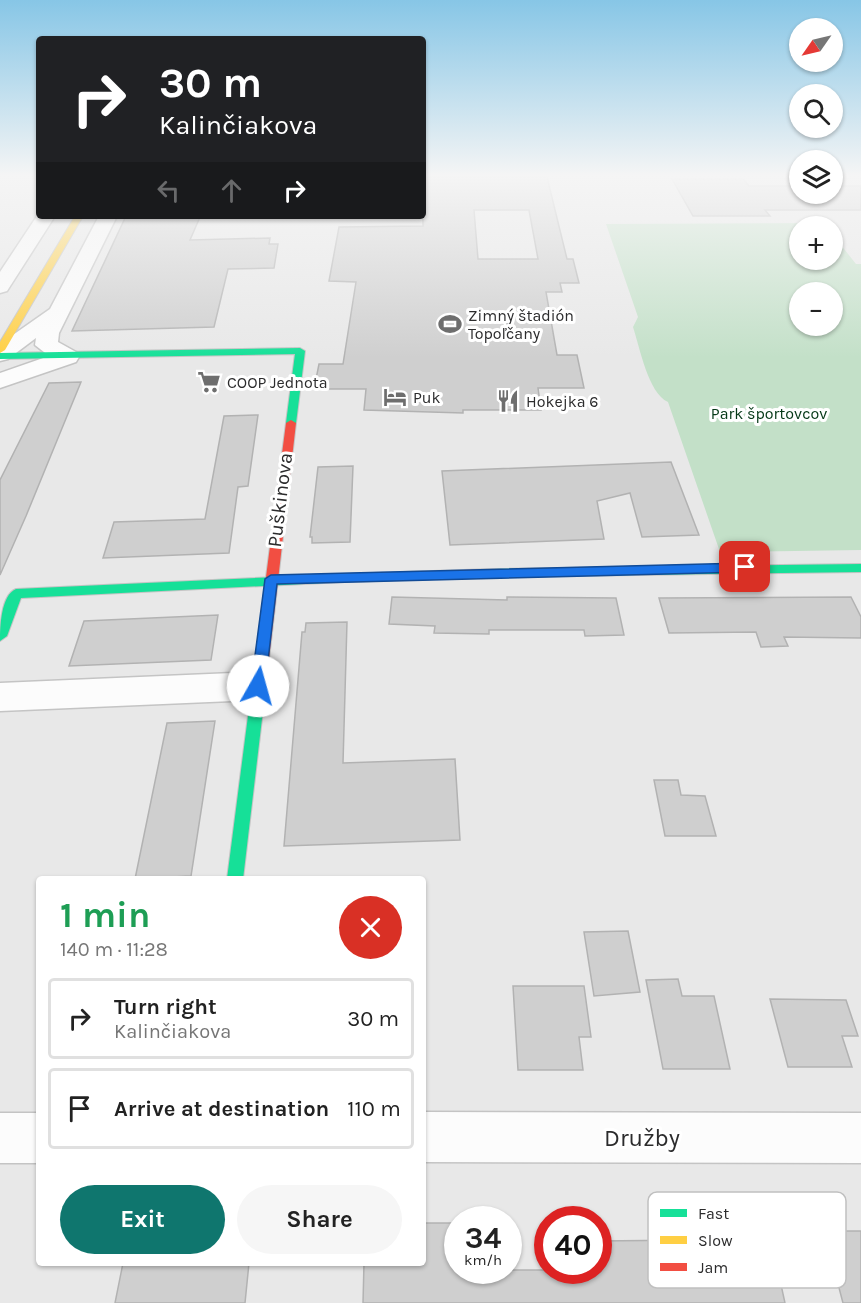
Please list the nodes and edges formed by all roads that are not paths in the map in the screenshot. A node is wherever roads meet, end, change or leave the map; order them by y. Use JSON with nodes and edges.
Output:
{"nodes":[{"id":1,"x":33,"y":237,"type":"edge"},
{"id":2,"x":67,"y":237,"type":"edge"},
{"id":3,"x":97,"y":237,"type":"edge"},
{"id":4,"x":0,"y":288,"type":"edge"},
{"id":5,"x":56,"y":314,"type":"junction"},
{"id":6,"x":0,"y":353,"type":"edge"},
{"id":7,"x":68,"y":357,"type":"junction"},
{"id":8,"x":0,"y":381,"type":"edge"},
{"id":9,"x":861,"y":568,"type":"edge"},
{"id":10,"x":271,"y":579,"type":"junction"},
{"id":11,"x":0,"y":636,"type":"edge"},
{"id":12,"x":258,"y":686,"type":"junction"},
{"id":13,"x":0,"y":697,"type":"edge"},
{"id":14,"x":235,"y":876,"type":"edge"},
{"id":15,"x":426,"y":1137,"type":"edge"},
{"id":16,"x":0,"y":1138,"type":"edge"},
{"id":17,"x":36,"y":1138,"type":"edge"},
{"id":18,"x":861,"y":1138,"type":"edge"}],
"edges":[{"from":1,"to":4,"type":"street"},
{"from":2,"to":6,"type":"street"},
{"from":3,"to":5,"type":"street"},
{"from":5,"to":6,"type":"street"},
{"from":5,"to":7,"type":"street"},
{"from":6,"to":7,"type":"street","name":"Puškinova"},
{"from":7,"to":8,"type":"street","name":"Puškinova"},
{"from":7,"to":10,"type":"street","name":"Puškinova"},
{"from":9,"to":10,"type":"street"},
{"from":10,"to":11,"type":"street"},
{"from":10,"to":12,"type":"street","name":"Puškinova"},
{"from":12,"to":13,"type":"street"},
{"from":12,"to":14,"type":"street","name":"Puškinova"},
{"from":15,"to":18,"type":"street","name":"Družby"},
{"from":16,"to":17,"type":"street"}]}
